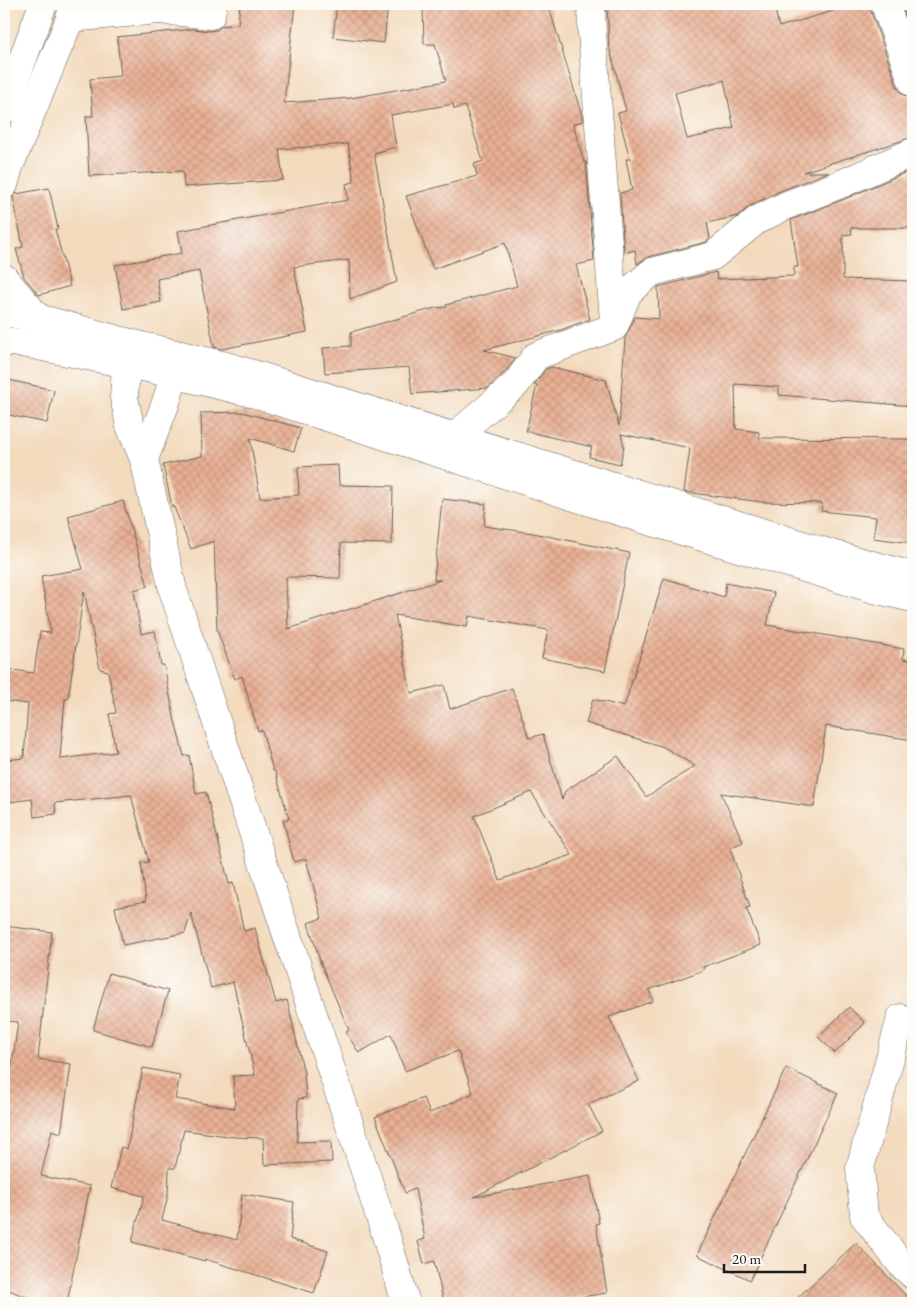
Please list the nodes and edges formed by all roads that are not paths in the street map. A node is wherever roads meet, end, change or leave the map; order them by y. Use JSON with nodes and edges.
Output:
{"nodes":[{"id":1,"x":43,"y":4,"type":"edge"},
{"id":2,"x":213,"y":4,"type":"edge"},
{"id":3,"x":591,"y":4,"type":"edge"},
{"id":4,"x":885,"y":4,"type":"edge"},
{"id":5,"x":73,"y":11,"type":"edge"},
{"id":6,"x":913,"y":82,"type":"edge"},
{"id":7,"x":4,"y":110,"type":"edge"},
{"id":8,"x":913,"y":152,"type":"edge"},
{"id":9,"x":4,"y":185,"type":"edge"},
{"id":10,"x":4,"y":278,"type":"edge"},
{"id":11,"x":4,"y":312,"type":"edge"},
{"id":12,"x":38,"y":318,"type":"junction"},
{"id":13,"x":614,"y":328,"type":"junction"},
{"id":14,"x":4,"y":342,"type":"edge"},
{"id":15,"x":128,"y":353,"type":"junction"},
{"id":16,"x":178,"y":365,"type":"junction"},
{"id":17,"x":455,"y":436,"type":"junction"},
{"id":18,"x":144,"y":458,"type":"junction"},
{"id":19,"x":913,"y":576,"type":"edge"},
{"id":20,"x":913,"y":598,"type":"edge"},
{"id":21,"x":902,"y":1018,"type":"dead end"},
{"id":22,"x":913,"y":1276,"type":"edge"},
{"id":23,"x":406,"y":1303,"type":"edge"}],
"edges":[{"from":1,"to":7,"type":"street"},
{"from":2,"to":5,"type":"street"},
{"from":3,"to":13,"type":"street"},
{"from":4,"to":6,"type":"street"},
{"from":5,"to":9,"type":"street"},
{"from":8,"to":13,"type":"street"},
{"from":10,"to":12,"type":"street"},
{"from":11,"to":12,"type":"street"},
{"from":12,"to":15,"type":"street"},
{"from":13,"to":17,"type":"street"},
{"from":14,"to":15,"type":"street"},
{"from":15,"to":16,"type":"street"},
{"from":15,"to":18,"type":"street"},
{"from":16,"to":17,"type":"street"},
{"from":16,"to":18,"type":"street"},
{"from":16,"to":20,"type":"street"},
{"from":17,"to":19,"type":"street"},
{"from":18,"to":23,"type":"street"},
{"from":21,"to":22,"type":"street"}]}
